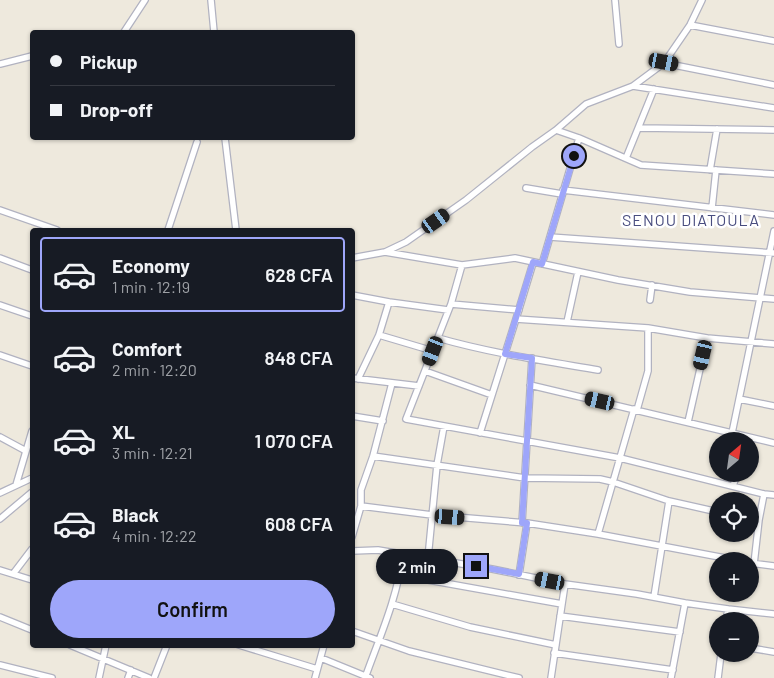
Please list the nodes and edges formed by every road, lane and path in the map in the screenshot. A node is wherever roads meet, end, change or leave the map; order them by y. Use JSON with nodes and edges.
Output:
{"nodes":[{"id":1,"x":145,"y":0,"type":"edge"},
{"id":2,"x":210,"y":0,"type":"edge"},
{"id":3,"x":615,"y":0,"type":"edge"},
{"id":4,"x":702,"y":0,"type":"edge"},
{"id":5,"x":690,"y":25,"type":"junction"},
{"id":6,"x":125,"y":30,"type":"edge"},
{"id":7,"x":214,"y":30,"type":"edge"},
{"id":8,"x":774,"y":42,"type":"edge"},
{"id":9,"x":619,"y":44,"type":"dead end"},
{"id":10,"x":30,"y":56,"type":"edge"},
{"id":11,"x":664,"y":62,"type":"junction"},
{"id":12,"x":0,"y":64,"type":"edge"},
{"id":13,"x":774,"y":85,"type":"edge"},
{"id":14,"x":633,"y":86,"type":"junction"},
{"id":15,"x":654,"y":90,"type":"junction"},
{"id":16,"x":774,"y":108,"type":"edge"},
{"id":17,"x":639,"y":128,"type":"junction"},
{"id":18,"x":717,"y":129,"type":"junction"},
{"id":19,"x":556,"y":130,"type":"junction"},
{"id":20,"x":774,"y":130,"type":"edge"},
{"id":21,"x":579,"y":138,"type":"junction"},
{"id":22,"x":226,"y":140,"type":"edge"},
{"id":23,"x":198,"y":142,"type":"dead end"},
{"id":24,"x":626,"y":158,"type":"junction"},
{"id":25,"x":713,"y":170,"type":"junction"},
{"id":26,"x":774,"y":174,"type":"edge"},
{"id":27,"x":526,"y":188,"type":"dead end"},
{"id":28,"x":563,"y":192,"type":"junction"},
{"id":29,"x":712,"y":208,"type":"junction"},
{"id":30,"x":0,"y":210,"type":"edge"},
{"id":31,"x":774,"y":215,"type":"edge"},
{"id":32,"x":51,"y":228,"type":"edge"},
{"id":33,"x":169,"y":228,"type":"edge"},
{"id":34,"x":236,"y":228,"type":"edge"},
{"id":35,"x":774,"y":231,"type":"edge"},
{"id":36,"x":550,"y":237,"type":"junction"},
{"id":37,"x":385,"y":252,"type":"junction"},
{"id":38,"x":772,"y":252,"type":"edge"},
{"id":39,"x":355,"y":257,"type":"edge"},
{"id":40,"x":0,"y":258,"type":"edge"},
{"id":41,"x":533,"y":262,"type":"junction"},
{"id":42,"x":542,"y":264,"type":"junction"},
{"id":43,"x":462,"y":265,"type":"junction"},
{"id":44,"x":30,"y":269,"type":"edge"},
{"id":45,"x":578,"y":272,"type":"junction"},
{"id":46,"x":652,"y":285,"type":"junction"},
{"id":47,"x":355,"y":295,"type":"edge"},
{"id":48,"x":760,"y":298,"type":"junction"},
{"id":49,"x":774,"y":299,"type":"edge"},
{"id":50,"x":650,"y":300,"type":"dead end"},
{"id":51,"x":389,"y":302,"type":"junction"},
{"id":52,"x":0,"y":305,"type":"edge"},
{"id":53,"x":450,"y":307,"type":"junction"},
{"id":54,"x":519,"y":310,"type":"junction"},
{"id":55,"x":30,"y":315,"type":"edge"},
{"id":56,"x":516,"y":319,"type":"junction"},
{"id":57,"x":566,"y":322,"type":"junction"},
{"id":58,"x":648,"y":328,"type":"junction"},
{"id":59,"x":379,"y":335,"type":"junction"},
{"id":60,"x":438,"y":338,"type":"junction"},
{"id":61,"x":707,"y":338,"type":"junction"},
{"id":62,"x":751,"y":342,"type":"junction"},
{"id":63,"x":774,"y":344,"type":"edge"},
{"id":64,"x":433,"y":351,"type":"junction"},
{"id":65,"x":505,"y":354,"type":"junction"},
{"id":66,"x":0,"y":355,"type":"edge"},
{"id":67,"x":532,"y":358,"type":"junction"},
{"id":68,"x":30,"y":365,"type":"edge"},
{"id":69,"x":598,"y":370,"type":"dead end"},
{"id":70,"x":425,"y":371,"type":"junction"},
{"id":71,"x":355,"y":378,"type":"edge"},
{"id":72,"x":392,"y":383,"type":"junction"},
{"id":73,"x":530,"y":385,"type":"junction"},
{"id":74,"x":419,"y":386,"type":"junction"},
{"id":75,"x":492,"y":395,"type":"junction"},
{"id":76,"x":739,"y":399,"type":"junction"},
{"id":77,"x":774,"y":406,"type":"edge"},
{"id":78,"x":636,"y":410,"type":"junction"},
{"id":79,"x":355,"y":416,"type":"edge"},
{"id":80,"x":383,"y":421,"type":"junction"},
{"id":81,"x":688,"y":422,"type":"junction"},
{"id":82,"x":444,"y":426,"type":"junction"},
{"id":83,"x":728,"y":432,"type":"edge"},
{"id":84,"x":732,"y":432,"type":"edge"},
{"id":85,"x":480,"y":433,"type":"junction"},
{"id":86,"x":0,"y":437,"type":"edge"},
{"id":87,"x":30,"y":438,"type":"edge"},
{"id":88,"x":527,"y":441,"type":"junction"},
{"id":89,"x":759,"y":441,"type":"edge"},
{"id":90,"x":774,"y":443,"type":"edge"},
{"id":91,"x":26,"y":451,"type":"junction"},
{"id":92,"x":374,"y":456,"type":"junction"},
{"id":93,"x":620,"y":458,"type":"junction"},
{"id":94,"x":437,"y":465,"type":"junction"},
{"id":95,"x":525,"y":478,"type":"junction"},
{"id":96,"x":30,"y":479,"type":"edge"},
{"id":97,"x":613,"y":482,"type":"junction"},
{"id":98,"x":734,"y":482,"type":"edge"},
{"id":99,"x":16,"y":485,"type":"junction"},
{"id":100,"x":733,"y":486,"type":"junction"},
{"id":101,"x":355,"y":488,"type":"edge"},
{"id":102,"x":361,"y":490,"type":"junction"},
{"id":103,"x":0,"y":493,"type":"edge"},
{"id":104,"x":30,"y":494,"type":"edge"},
{"id":105,"x":764,"y":494,"type":"junction"},
{"id":106,"x":774,"y":495,"type":"edge"},
{"id":107,"x":669,"y":501,"type":"junction"},
{"id":108,"x":361,"y":506,"type":"junction"},
{"id":109,"x":709,"y":510,"type":"edge"},
{"id":110,"x":432,"y":515,"type":"junction"},
{"id":111,"x":0,"y":519,"type":"edge"},
{"id":112,"x":759,"y":520,"type":"edge"},
{"id":113,"x":524,"y":523,"type":"junction"},
{"id":114,"x":355,"y":527,"type":"edge"},
{"id":115,"x":598,"y":534,"type":"junction"},
{"id":116,"x":662,"y":547,"type":"junction"},
{"id":117,"x":355,"y":551,"type":"edge"},
{"id":118,"x":30,"y":552,"type":"edge"},
{"id":119,"x":403,"y":554,"type":"junction"},
{"id":120,"x":709,"y":555,"type":"edge"},
{"id":121,"x":428,"y":558,"type":"junction"},
{"id":122,"x":759,"y":564,"type":"edge"},
{"id":123,"x":774,"y":566,"type":"edge"},
{"id":124,"x":0,"y":570,"type":"edge"},
{"id":125,"x":13,"y":574,"type":"junction"},
{"id":126,"x":519,"y":574,"type":"junction"},
{"id":127,"x":400,"y":575,"type":"junction"},
{"id":128,"x":30,"y":579,"type":"edge"},
{"id":129,"x":565,"y":584,"type":"junction"},
{"id":130,"x":654,"y":597,"type":"junction"},
{"id":131,"x":685,"y":603,"type":"junction"},
{"id":132,"x":392,"y":604,"type":"junction"},
{"id":133,"x":562,"y":604,"type":"junction"},
{"id":134,"x":728,"y":609,"type":"junction"},
{"id":135,"x":728,"y":612,"type":"edge"},
{"id":136,"x":774,"y":614,"type":"edge"},
{"id":137,"x":560,"y":616,"type":"junction"},
{"id":138,"x":0,"y":617,"type":"edge"},
{"id":139,"x":30,"y":629,"type":"edge"},
{"id":140,"x":355,"y":632,"type":"edge"},
{"id":141,"x":680,"y":632,"type":"junction"},
{"id":142,"x":379,"y":640,"type":"junction"},
{"id":143,"x":556,"y":645,"type":"junction"},
{"id":144,"x":77,"y":648,"type":"edge"},
{"id":145,"x":105,"y":648,"type":"edge"},
{"id":146,"x":166,"y":648,"type":"edge"},
{"id":147,"x":248,"y":648,"type":"edge"},
{"id":148,"x":323,"y":648,"type":"edge"},
{"id":149,"x":759,"y":650,"type":"edge"},
{"id":150,"x":554,"y":652,"type":"junction"},
{"id":151,"x":774,"y":652,"type":"edge"},
{"id":152,"x":321,"y":658,"type":"junction"},
{"id":153,"x":103,"y":659,"type":"junction"},
{"id":154,"x":720,"y":662,"type":"edge"},
{"id":155,"x":0,"y":665,"type":"edge"},
{"id":156,"x":131,"y":670,"type":"junction"},
{"id":157,"x":317,"y":670,"type":"junction"},
{"id":158,"x":673,"y":670,"type":"junction"},
{"id":159,"x":367,"y":677,"type":"edge"},
{"id":160,"x":52,"y":678,"type":"edge"},
{"id":161,"x":99,"y":678,"type":"edge"},
{"id":162,"x":128,"y":678,"type":"edge"},
{"id":163,"x":149,"y":678,"type":"edge"},
{"id":164,"x":154,"y":678,"type":"edge"},
{"id":165,"x":315,"y":678,"type":"edge"},
{"id":166,"x":518,"y":678,"type":"edge"},
{"id":167,"x":550,"y":678,"type":"edge"},
{"id":168,"x":671,"y":678,"type":"edge"},
{"id":169,"x":718,"y":678,"type":"edge"}],
"edges":[{"from":1,"to":6,"type":"street"},
{"from":2,"to":7,"type":"street"},
{"from":3,"to":9,"type":"street"},
{"from":4,"to":5,"type":"street"},
{"from":5,"to":8,"type":"street"},
{"from":5,"to":11,"type":"street"},
{"from":10,"to":12,"type":"street"},
{"from":11,"to":13,"type":"street"},
{"from":11,"to":14,"type":"street"},
{"from":14,"to":15,"type":"street"},
{"from":14,"to":19,"type":"street"},
{"from":15,"to":16,"type":"street"},
{"from":15,"to":17,"type":"street"},
{"from":17,"to":18,"type":"street"},
{"from":17,"to":24,"type":"street"},
{"from":18,"to":20,"type":"street"},
{"from":18,"to":25,"type":"street"},
{"from":19,"to":21,"type":"street"},
{"from":19,"to":37,"type":"street"},
{"from":21,"to":24,"type":"street"},
{"from":21,"to":28,"type":"street"},
{"from":22,"to":34,"type":"street"},
{"from":23,"to":33,"type":"street"},
{"from":24,"to":25,"type":"street"},
{"from":25,"to":26,"type":"street"},
{"from":25,"to":29,"type":"street"},
{"from":27,"to":28,"type":"street"},
{"from":28,"to":29,"type":"street"},
{"from":28,"to":36,"type":"street"},
{"from":29,"to":31,"type":"street"},
{"from":30,"to":32,"type":"street"},
{"from":35,"to":38,"type":"street"},
{"from":36,"to":38,"type":"street"},
{"from":36,"to":42,"type":"street"},
{"from":37,"to":39,"type":"street"},
{"from":37,"to":43,"type":"street"},
{"from":38,"to":48,"type":"street"},
{"from":40,"to":44,"type":"street"},
{"from":41,"to":42,"type":"street"},
{"from":41,"to":43,"type":"street"},
{"from":41,"to":54,"type":"street"},
{"from":42,"to":45,"type":"street"},
{"from":43,"to":53,"type":"street"},
{"from":45,"to":46,"type":"street"},
{"from":45,"to":57,"type":"street"},
{"from":46,"to":48,"type":"street"},
{"from":46,"to":50,"type":"street"},
{"from":47,"to":51,"type":"street"},
{"from":48,"to":49,"type":"street"},
{"from":48,"to":62,"type":"street"},
{"from":51,"to":53,"type":"street"},
{"from":51,"to":59,"type":"street"},
{"from":52,"to":55,"type":"street"},
{"from":53,"to":54,"type":"street"},
{"from":53,"to":60,"type":"street"},
{"from":54,"to":56,"type":"street"},
{"from":56,"to":57,"type":"street"},
{"from":56,"to":65,"type":"street"},
{"from":57,"to":58,"type":"street"},
{"from":58,"to":61,"type":"street"},
{"from":58,"to":78,"type":"street"},
{"from":59,"to":64,"type":"street"},
{"from":59,"to":71,"type":"street"},
{"from":60,"to":64,"type":"street"},
{"from":60,"to":65,"type":"street"},
{"from":61,"to":62,"type":"street"},
{"from":61,"to":81,"type":"street"},
{"from":62,"to":63,"type":"street"},
{"from":62,"to":76,"type":"street"},
{"from":64,"to":70,"type":"street"},
{"from":65,"to":67,"type":"street"},
{"from":65,"to":75,"type":"street"},
{"from":66,"to":68,"type":"street"},
{"from":67,"to":69,"type":"street"},
{"from":67,"to":73,"type":"street"},
{"from":70,"to":74,"type":"street"},
{"from":70,"to":75,"type":"street"},
{"from":71,"to":72,"type":"street"},
{"from":72,"to":74,"type":"street"},
{"from":72,"to":80,"type":"street"},
{"from":73,"to":78,"type":"street"},
{"from":73,"to":88,"type":"street"},
{"from":74,"to":82,"type":"street"},
{"from":75,"to":85,"type":"street"},
{"from":76,"to":77,"type":"street"},
{"from":76,"to":84,"type":"street"},
{"from":78,"to":81,"type":"street"},
{"from":78,"to":93,"type":"street"},
{"from":79,"to":80,"type":"street"},
{"from":80,"to":92,"type":"street"},
{"from":81,"to":83,"type":"street"},
{"from":82,"to":85,"type":"street"},
{"from":82,"to":94,"type":"street"},
{"from":85,"to":88,"type":"street"},
{"from":86,"to":91,"type":"street"},
{"from":87,"to":91,"type":"street"},
{"from":88,"to":93,"type":"street"},
{"from":88,"to":95,"type":"street"},
{"from":89,"to":90,"type":"street"},
{"from":91,"to":99,"type":"street"},
{"from":92,"to":94,"type":"street"},
{"from":92,"to":102,"type":"street"},
{"from":93,"to":97,"type":"street"},
{"from":93,"to":100,"type":"street"},
{"from":94,"to":95,"type":"street"},
{"from":94,"to":110,"type":"street"},
{"from":95,"to":97,"type":"street"},
{"from":95,"to":113,"type":"street"},
{"from":96,"to":99,"type":"street"},
{"from":97,"to":107,"type":"street"},
{"from":97,"to":115,"type":"street"},
{"from":98,"to":100,"type":"street"},
{"from":99,"to":103,"type":"street"},
{"from":100,"to":105,"type":"street"},
{"from":101,"to":102,"type":"street"},
{"from":102,"to":108,"type":"street"},
{"from":104,"to":111,"type":"street"},
{"from":105,"to":106,"type":"street"},
{"from":105,"to":112,"type":"street"},
{"from":107,"to":109,"type":"street"},
{"from":107,"to":116,"type":"street"},
{"from":108,"to":110,"type":"street"},
{"from":108,"to":114,"type":"street"},
{"from":110,"to":113,"type":"street"},
{"from":110,"to":121,"type":"street"},
{"from":113,"to":115,"type":"street"},
{"from":113,"to":126,"type":"street"},
{"from":115,"to":116,"type":"street"},
{"from":116,"to":120,"type":"street"},
{"from":116,"to":130,"type":"street"},
{"from":117,"to":119,"type":"street"},
{"from":118,"to":125,"type":"street"},
{"from":119,"to":121,"type":"street"},
{"from":119,"to":127,"type":"street"},
{"from":121,"to":126,"type":"street"},
{"from":122,"to":123,"type":"street"},
{"from":124,"to":125,"type":"street"},
{"from":125,"to":128,"type":"street"},
{"from":126,"to":129,"type":"street"},
{"from":127,"to":132,"type":"street"},
{"from":127,"to":133,"type":"street"},
{"from":129,"to":130,"type":"street"},
{"from":129,"to":133,"type":"street"},
{"from":130,"to":131,"type":"street"},
{"from":131,"to":134,"type":"street"},
{"from":131,"to":141,"type":"street"},
{"from":132,"to":142,"type":"street"},
{"from":132,"to":143,"type":"street"},
{"from":133,"to":137,"type":"street"},
{"from":134,"to":135,"type":"street"},
{"from":134,"to":136,"type":"street"},
{"from":137,"to":141,"type":"street"},
{"from":137,"to":143,"type":"street"},
{"from":138,"to":139,"type":"street"},
{"from":140,"to":142,"type":"street"},
{"from":141,"to":158,"type":"street"},
{"from":142,"to":159,"type":"street"},
{"from":142,"to":166,"type":"street"},
{"from":143,"to":150,"type":"street"},
{"from":144,"to":153,"type":"street"},
{"from":145,"to":153,"type":"street"},
{"from":146,"to":164,"type":"street"},
{"from":147,"to":157,"type":"street"},
{"from":148,"to":152,"type":"street"},
{"from":149,"to":151,"type":"street"},
{"from":150,"to":158,"type":"street"},
{"from":150,"to":167,"type":"street"},
{"from":152,"to":157,"type":"street"},
{"from":152,"to":159,"type":"street"},
{"from":153,"to":156,"type":"street"},
{"from":153,"to":161,"type":"street"},
{"from":154,"to":169,"type":"street"},
{"from":155,"to":160,"type":"street"},
{"from":156,"to":162,"type":"street"},
{"from":156,"to":163,"type":"street"},
{"from":157,"to":165,"type":"street"},
{"from":158,"to":168,"type":"street"}]}
